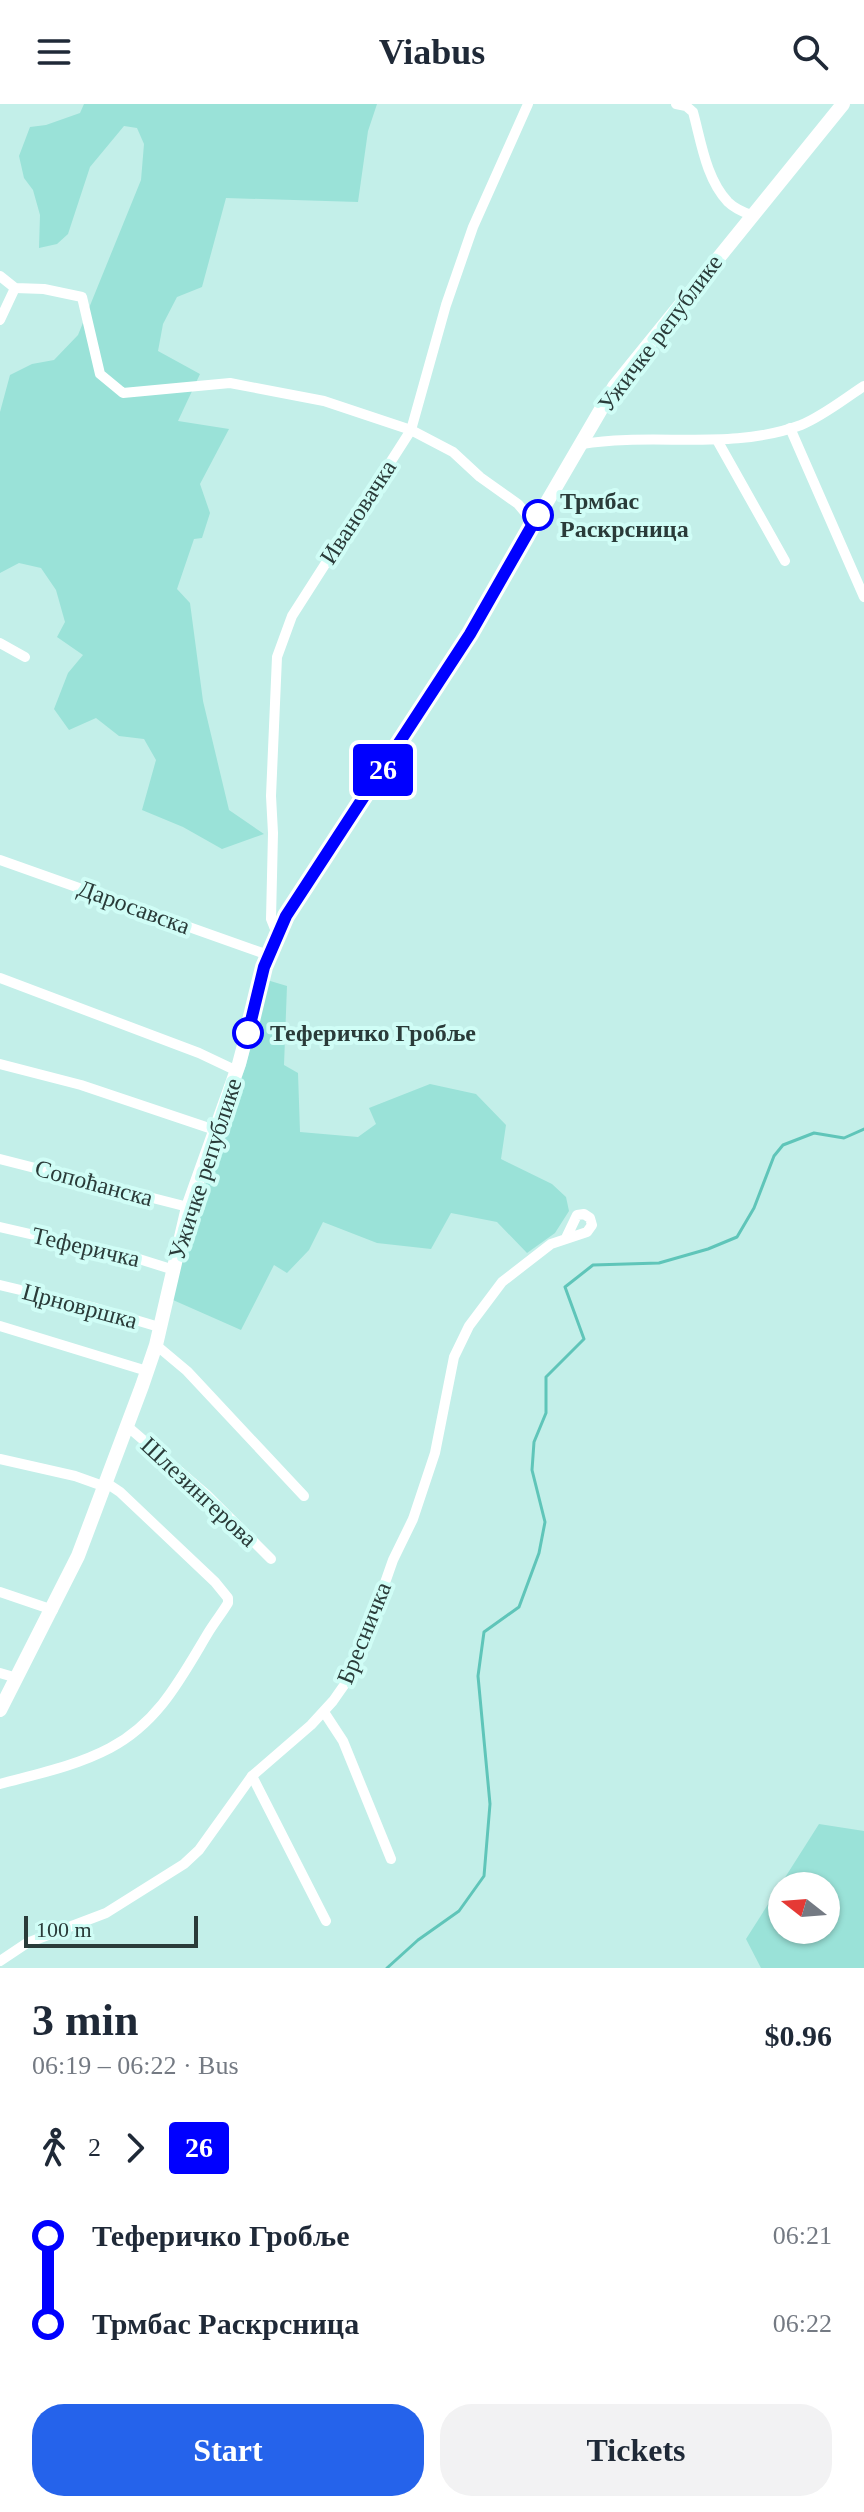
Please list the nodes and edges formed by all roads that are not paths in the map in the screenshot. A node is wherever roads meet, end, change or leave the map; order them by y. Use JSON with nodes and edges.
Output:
{"nodes":[{"id":1,"x":528,"y":104,"type":"edge"},
{"id":2,"x":676,"y":104,"type":"edge"},
{"id":3,"x":843,"y":104,"type":"edge"},
{"id":4,"x":751,"y":215,"type":"junction"},
{"id":5,"x":0,"y":276,"type":"edge"},
{"id":6,"x":15,"y":288,"type":"junction"},
{"id":7,"x":0,"y":320,"type":"edge"},
{"id":8,"x":864,"y":386,"type":"edge"},
{"id":9,"x":790,"y":428,"type":"junction"},
{"id":10,"x":411,"y":430,"type":"junction"},
{"id":11,"x":717,"y":440,"type":"junction"},
{"id":12,"x":582,"y":444,"type":"junction"},
{"id":13,"x":534,"y":523,"type":"junction"},
{"id":14,"x":785,"y":561,"type":"dead end"},
{"id":15,"x":864,"y":597,"type":"edge"},
{"id":16,"x":0,"y":643,"type":"edge"},
{"id":17,"x":25,"y":657,"type":"dead end"},
{"id":18,"x":0,"y":860,"type":"edge"},
{"id":19,"x":277,"y":934,"type":"junction"},
{"id":20,"x":268,"y":955,"type":"junction"},
{"id":21,"x":0,"y":978,"type":"edge"},
{"id":22,"x":0,"y":1064,"type":"edge"},
{"id":23,"x":237,"y":1071,"type":"junction"},
{"id":24,"x":215,"y":1130,"type":"junction"},
{"id":25,"x":0,"y":1159,"type":"edge"},
{"id":26,"x":188,"y":1207,"type":"junction"},
{"id":27,"x":0,"y":1227,"type":"edge"},
{"id":28,"x":566,"y":1238,"type":"dead end"},
{"id":29,"x":171,"y":1269,"type":"junction"},
{"id":30,"x":0,"y":1285,"type":"edge"},
{"id":31,"x":0,"y":1326,"type":"edge"},
{"id":32,"x":159,"y":1327,"type":"junction"},
{"id":33,"x":156,"y":1345,"type":"junction"},
{"id":34,"x":147,"y":1371,"type":"junction"},
{"id":35,"x":127,"y":1426,"type":"junction"},
{"id":36,"x":0,"y":1459,"type":"edge"},
{"id":37,"x":104,"y":1484,"type":"junction"},
{"id":38,"x":304,"y":1496,"type":"dead end"},
{"id":39,"x":271,"y":1559,"type":"dead end"},
{"id":40,"x":0,"y":1592,"type":"edge"},
{"id":41,"x":53,"y":1610,"type":"junction"},
{"id":42,"x":0,"y":1673,"type":"edge"},
{"id":43,"x":17,"y":1678,"type":"junction"},
{"id":44,"x":0,"y":1710,"type":"edge"},
{"id":45,"x":324,"y":1712,"type":"junction"},
{"id":46,"x":252,"y":1776,"type":"junction"},
{"id":47,"x":0,"y":1784,"type":"edge"},
{"id":48,"x":391,"y":1859,"type":"dead end"},
{"id":49,"x":326,"y":1921,"type":"dead end"},
{"id":50,"x":0,"y":1961,"type":"edge"}],
"edges":[{"from":1,"to":10,"type":"street","name":"Ивановачка"},
{"from":2,"to":4,"type":"street"},
{"from":3,"to":4,"type":"street","name":"Ужичке републике"},
{"from":4,"to":12,"type":"street","name":"Ужичке републике"},
{"from":5,"to":6,"type":"street"},
{"from":6,"to":7,"type":"street"},
{"from":6,"to":10,"type":"street"},
{"from":8,"to":9,"type":"street"},
{"from":9,"to":11,"type":"street"},
{"from":9,"to":15,"type":"street"},
{"from":10,"to":13,"type":"street"},
{"from":10,"to":19,"type":"street","name":"Ивановачка"},
{"from":11,"to":12,"type":"street"},
{"from":11,"to":14,"type":"street"},
{"from":12,"to":13,"type":"street","name":"Ужичке републике"},
{"from":13,"to":19,"type":"street","name":"Ужичке републике"},
{"from":16,"to":17,"type":"street"},
{"from":18,"to":20,"type":"street","name":"Даросавска"},
{"from":19,"to":20,"type":"street","name":"Ужичке републике"},
{"from":20,"to":23,"type":"street","name":"Ужичке републике"},
{"from":21,"to":23,"type":"street"},
{"from":22,"to":24,"type":"street"},
{"from":23,"to":24,"type":"street","name":"Ужичке републике"},
{"from":24,"to":26,"type":"street","name":"Ужичке републике"},
{"from":25,"to":26,"type":"street","name":"Сопоћанска"},
{"from":26,"to":29,"type":"street","name":"Ужичке републике"},
{"from":27,"to":29,"type":"street","name":"Теферичка"},
{"from":28,"to":45,"type":"street","name":"Бресничка"},
{"from":29,"to":32,"type":"street","name":"Ужичке републике"},
{"from":30,"to":32,"type":"street","name":"Црновршка"},
{"from":31,"to":34,"type":"street"},
{"from":32,"to":33,"type":"street","name":"Ужичке републике"},
{"from":33,"to":34,"type":"street","name":"Ужичке републике"},
{"from":33,"to":38,"type":"street"},
{"from":34,"to":35,"type":"street","name":"Ужичке републике"},
{"from":35,"to":37,"type":"street","name":"Ужичке републике"},
{"from":35,"to":39,"type":"street","name":"Шлезингерова"},
{"from":36,"to":37,"type":"street"},
{"from":37,"to":41,"type":"street","name":"Ужичке републике"},
{"from":37,"to":47,"type":"street"},
{"from":40,"to":41,"type":"street"},
{"from":41,"to":43,"type":"street","name":"Ужичке републике"},
{"from":42,"to":43,"type":"street"},
{"from":43,"to":44,"type":"street","name":"Ужичке републике"},
{"from":45,"to":46,"type":"street","name":"Бресничка"},
{"from":45,"to":48,"type":"street"},
{"from":46,"to":49,"type":"street"},
{"from":46,"to":50,"type":"street","name":"Бресничка"}]}
